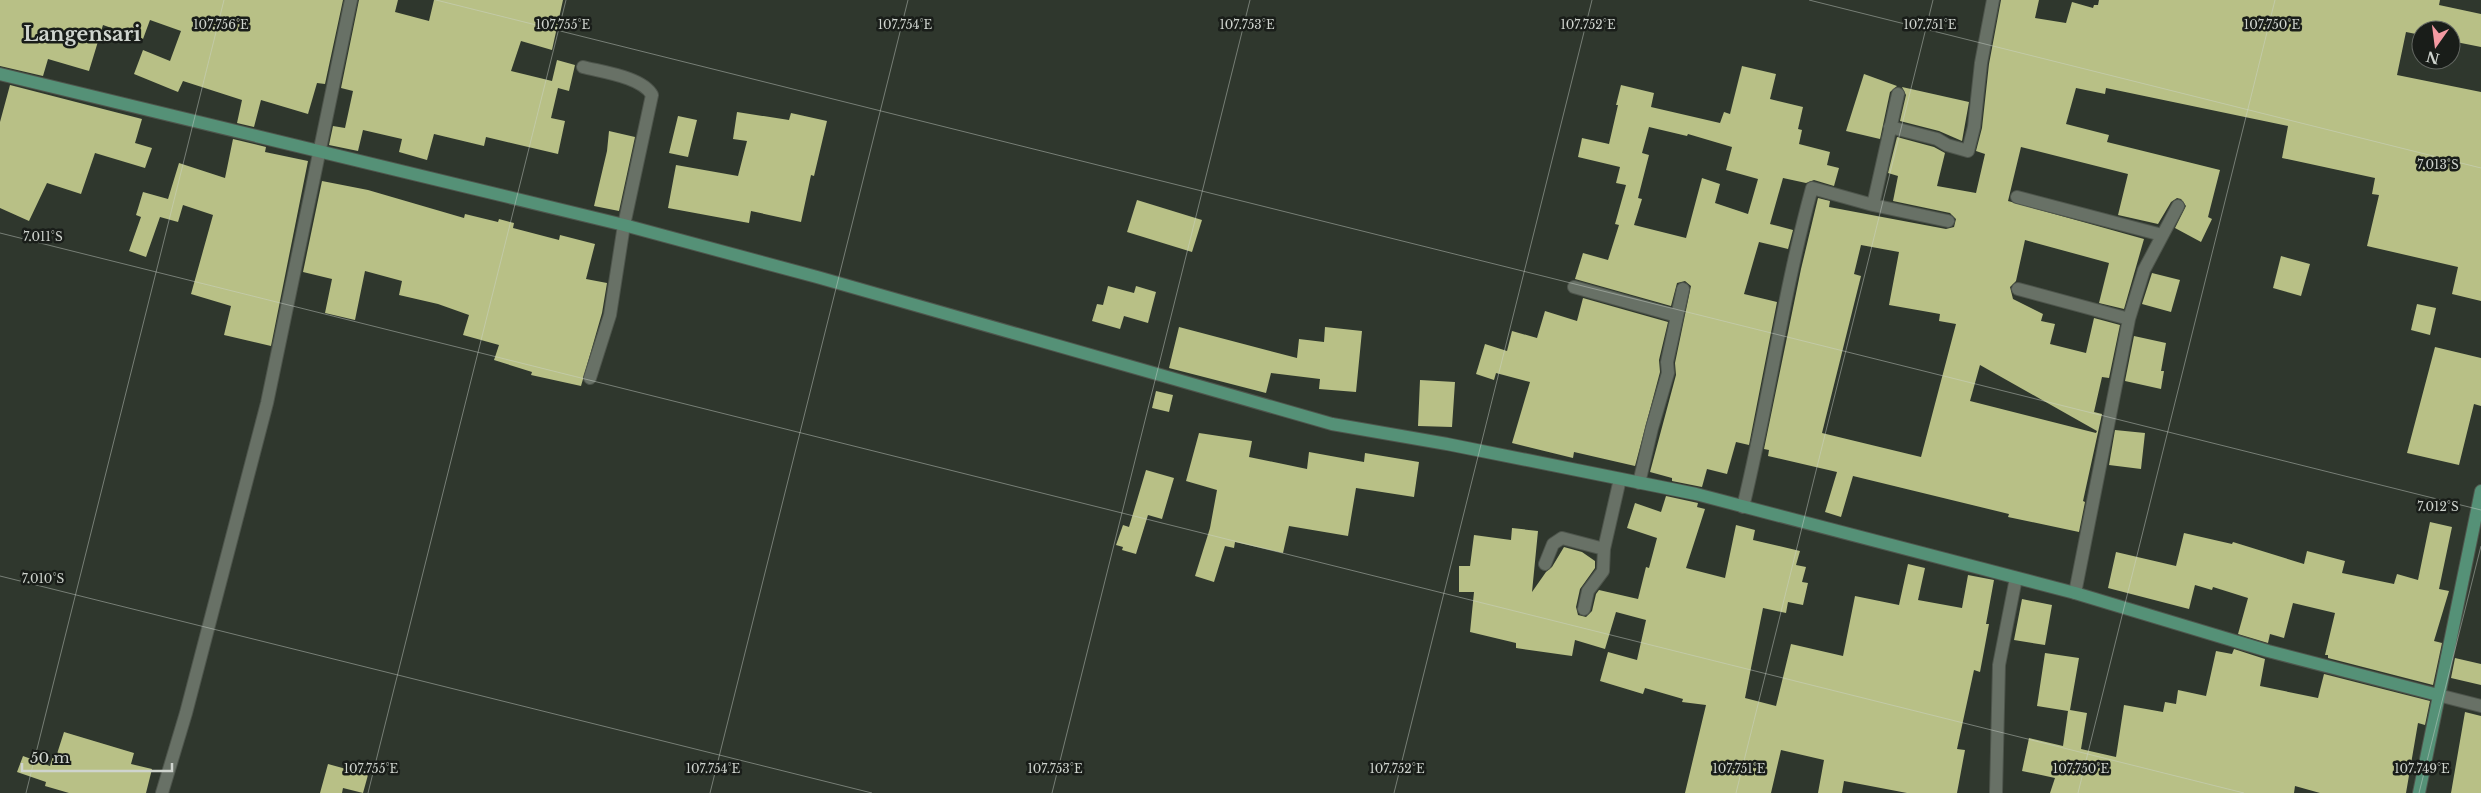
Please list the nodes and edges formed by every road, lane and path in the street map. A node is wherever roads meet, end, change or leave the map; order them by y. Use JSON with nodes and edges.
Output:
{"nodes":[{"id":1,"x":351,"y":0,"type":"edge"},
{"id":2,"x":1993,"y":0,"type":"edge"},
{"id":3,"x":583,"y":67,"type":"dead end"},
{"id":4,"x":0,"y":74,"type":"edge"},
{"id":5,"x":1898,"y":94,"type":"dead end"},
{"id":6,"x":1890,"y":127,"type":"junction"},
{"id":7,"x":319,"y":151,"type":"junction"},
{"id":8,"x":2017,"y":197,"type":"dead end"},
{"id":9,"x":1873,"y":205,"type":"junction"},
{"id":10,"x":2178,"y":206,"type":"dead end"},
{"id":11,"x":1948,"y":221,"type":"dead end"},
{"id":12,"x":624,"y":226,"type":"junction"},
{"id":13,"x":2162,"y":235,"type":"junction"},
{"id":14,"x":1574,"y":287,"type":"dead end"},
{"id":15,"x":1684,"y":289,"type":"dead end"},
{"id":16,"x":2018,"y":289,"type":"dead end"},
{"id":17,"x":1677,"y":316,"type":"junction"},
{"id":18,"x":2129,"y":319,"type":"junction"},
{"id":19,"x":590,"y":378,"type":"dead end"},
{"id":20,"x":1620,"y":479,"type":"junction"},
{"id":21,"x":1639,"y":483,"type":"junction"},
{"id":22,"x":2481,"y":490,"type":"edge"},
{"id":23,"x":1743,"y":506,"type":"junction"},
{"id":24,"x":1604,"y":549,"type":"junction"},
{"id":25,"x":1545,"y":564,"type":"dead end"},
{"id":26,"x":2016,"y":578,"type":"junction"},
{"id":27,"x":2075,"y":593,"type":"junction"},
{"id":28,"x":1584,"y":610,"type":"dead end"},
{"id":29,"x":2438,"y":695,"type":"junction"},
{"id":30,"x":2481,"y":706,"type":"edge"},
{"id":31,"x":162,"y":793,"type":"edge"},
{"id":32,"x":1996,"y":793,"type":"edge"},
{"id":33,"x":2419,"y":793,"type":"edge"}],
"edges":[{"from":1,"to":7,"type":"street"},
{"from":2,"to":6,"type":"street"},
{"from":3,"to":12,"type":"street"},
{"from":4,"to":7,"type":"main road"},
{"from":5,"to":6,"type":"street"},
{"from":6,"to":9,"type":"street"},
{"from":7,"to":12,"type":"main road"},
{"from":7,"to":31,"type":"street"},
{"from":8,"to":13,"type":"street"},
{"from":9,"to":11,"type":"street"},
{"from":9,"to":23,"type":"street"},
{"from":10,"to":13,"type":"street"},
{"from":12,"to":19,"type":"street"},
{"from":12,"to":20,"type":"main road"},
{"from":13,"to":18,"type":"street"},
{"from":14,"to":17,"type":"street"},
{"from":15,"to":17,"type":"street"},
{"from":16,"to":18,"type":"street"},
{"from":17,"to":21,"type":"street"},
{"from":18,"to":27,"type":"street"},
{"from":20,"to":21,"type":"main road"},
{"from":20,"to":24,"type":"street"},
{"from":21,"to":23,"type":"main road"},
{"from":22,"to":29,"type":"main road"},
{"from":23,"to":26,"type":"main road"},
{"from":24,"to":25,"type":"street"},
{"from":24,"to":28,"type":"street"},
{"from":26,"to":27,"type":"main road"},
{"from":26,"to":32,"type":"street"},
{"from":27,"to":29,"type":"main road"},
{"from":29,"to":30,"type":"street"},
{"from":29,"to":33,"type":"main road"}]}
